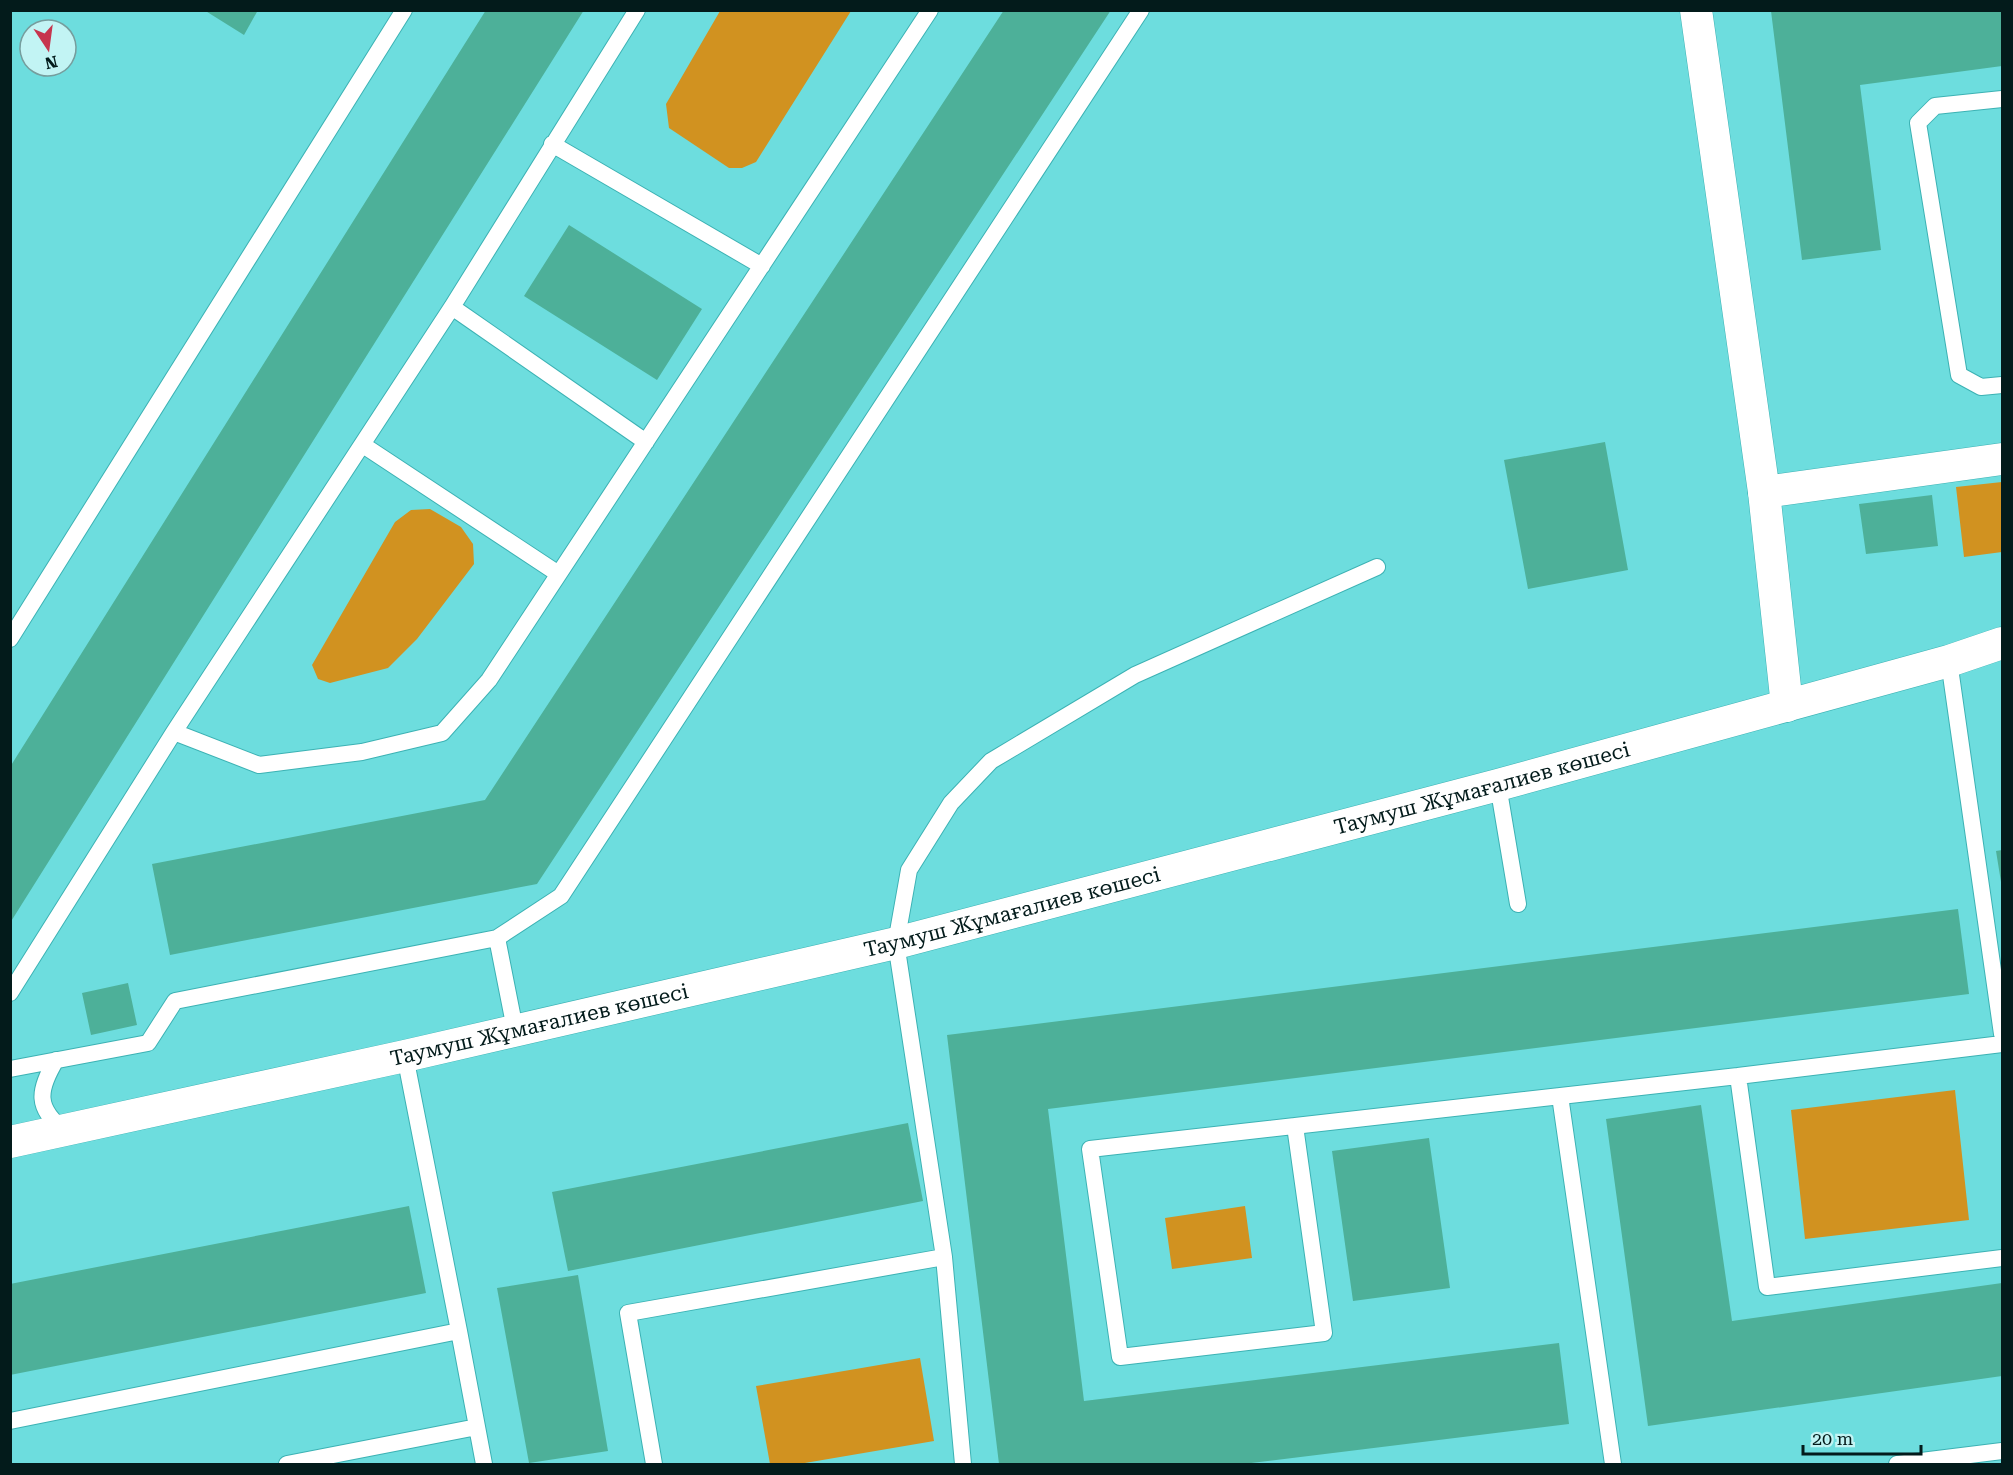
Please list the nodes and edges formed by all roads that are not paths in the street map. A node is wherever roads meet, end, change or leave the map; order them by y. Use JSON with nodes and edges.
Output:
{"nodes":[{"id":1,"x":404,"y":10,"type":"edge"},
{"id":2,"x":637,"y":10,"type":"edge"},
{"id":3,"x":930,"y":10,"type":"edge"},
{"id":4,"x":1141,"y":10,"type":"edge"},
{"id":5,"x":1695,"y":10,"type":"edge"},
{"id":6,"x":2002,"y":99,"type":"edge"},
{"id":7,"x":552,"y":144,"type":"junction"},
{"id":8,"x":762,"y":266,"type":"junction"},
{"id":9,"x":452,"y":307,"type":"junction"},
{"id":10,"x":2002,"y":385,"type":"edge"},
{"id":11,"x":646,"y":442,"type":"junction"},
{"id":12,"x":363,"y":445,"type":"junction"},
{"id":13,"x":2002,"y":459,"type":"edge"},
{"id":14,"x":1764,"y":492,"type":"junction"},
{"id":15,"x":1377,"y":567,"type":"dead end"},
{"id":16,"x":557,"y":573,"type":"junction"},
{"id":17,"x":10,"y":639,"type":"edge"},
{"id":18,"x":2002,"y":643,"type":"edge"},
{"id":19,"x":1949,"y":662,"type":"junction"},
{"id":20,"x":1787,"y":706,"type":"junction"},
{"id":21,"x":174,"y":732,"type":"junction"},
{"id":22,"x":1498,"y":785,"type":"junction"},
{"id":23,"x":1518,"y":904,"type":"dead end"},
{"id":24,"x":496,"y":938,"type":"junction"},
{"id":25,"x":896,"y":943,"type":"junction"},
{"id":26,"x":10,"y":993,"type":"edge"},
{"id":27,"x":515,"y":1029,"type":"junction"},
{"id":28,"x":2002,"y":1034,"type":"edge"},
{"id":29,"x":2002,"y":1044,"type":"edge"},
{"id":30,"x":405,"y":1056,"type":"junction"},
{"id":31,"x":56,"y":1060,"type":"junction"},
{"id":32,"x":10,"y":1069,"type":"edge"},
{"id":33,"x":1738,"y":1076,"type":"junction"},
{"id":34,"x":1560,"y":1096,"type":"junction"},
{"id":35,"x":1295,"y":1126,"type":"junction"},
{"id":36,"x":66,"y":1131,"type":"junction"},
{"id":37,"x":10,"y":1142,"type":"edge"},
{"id":38,"x":944,"y":1257,"type":"junction"},
{"id":39,"x":2002,"y":1258,"type":"edge"},
{"id":40,"x":459,"y":1331,"type":"junction"},
{"id":41,"x":10,"y":1421,"type":"edge"},
{"id":42,"x":477,"y":1427,"type":"junction"},
{"id":43,"x":2002,"y":1451,"type":"edge"},
{"id":44,"x":286,"y":1464,"type":"edge"},
{"id":45,"x":484,"y":1464,"type":"edge"},
{"id":46,"x":654,"y":1464,"type":"edge"},
{"id":47,"x":963,"y":1464,"type":"edge"},
{"id":48,"x":1613,"y":1464,"type":"edge"},
{"id":49,"x":1897,"y":1464,"type":"edge"}],
"edges":[{"from":1,"to":17,"type":"lane"},
{"from":2,"to":7,"type":"lane"},
{"from":3,"to":8,"type":"lane"},
{"from":4,"to":24,"type":"lane"},
{"from":5,"to":14,"type":"street"},
{"from":6,"to":10,"type":"lane"},
{"from":7,"to":8,"type":"lane"},
{"from":7,"to":9,"type":"lane"},
{"from":8,"to":11,"type":"lane"},
{"from":9,"to":11,"type":"lane"},
{"from":9,"to":12,"type":"lane"},
{"from":11,"to":16,"type":"lane"},
{"from":12,"to":16,"type":"lane"},
{"from":12,"to":21,"type":"lane"},
{"from":13,"to":14,"type":"street"},
{"from":14,"to":20,"type":"street"},
{"from":15,"to":25,"type":"lane"},
{"from":16,"to":21,"type":"lane"},
{"from":18,"to":19,"type":"street","name":"Таумуш Жұмағалиев көшесі"},
{"from":19,"to":20,"type":"street","name":"Таумуш Жұмағалиев көшесі"},
{"from":19,"to":28,"type":"lane"},
{"from":20,"to":22,"type":"street","name":"Таумуш Жұмағалиев көшесі"},
{"from":21,"to":26,"type":"lane"},
{"from":22,"to":23,"type":"lane"},
{"from":22,"to":25,"type":"street","name":"Таумуш Жұмағалиев көшесі"},
{"from":24,"to":27,"type":"lane"},
{"from":24,"to":31,"type":"lane"},
{"from":25,"to":27,"type":"street","name":"Таумуш Жұмағалиев көшесі"},
{"from":25,"to":38,"type":"lane"},
{"from":27,"to":30,"type":"street","name":"Таумуш Жұмағалиев көшесі"},
{"from":29,"to":33,"type":"lane"},
{"from":30,"to":36,"type":"street","name":"Таумуш Жұмағалиев көшесі"},
{"from":30,"to":40,"type":"lane"},
{"from":31,"to":32,"type":"lane"},
{"from":31,"to":36,"type":"lane"},
{"from":33,"to":34,"type":"lane"},
{"from":33,"to":39,"type":"lane"},
{"from":34,"to":35,"type":"lane"},
{"from":34,"to":48,"type":"lane"},
{"from":35,"to":35,"type":"lane"},
{"from":36,"to":37,"type":"street","name":"Таумуш Жұмағалиев көшесі"},
{"from":38,"to":46,"type":"lane"},
{"from":38,"to":47,"type":"lane"},
{"from":40,"to":41,"type":"lane"},
{"from":40,"to":42,"type":"lane"},
{"from":42,"to":44,"type":"lane"},
{"from":42,"to":45,"type":"lane"},
{"from":43,"to":49,"type":"lane"}]}
